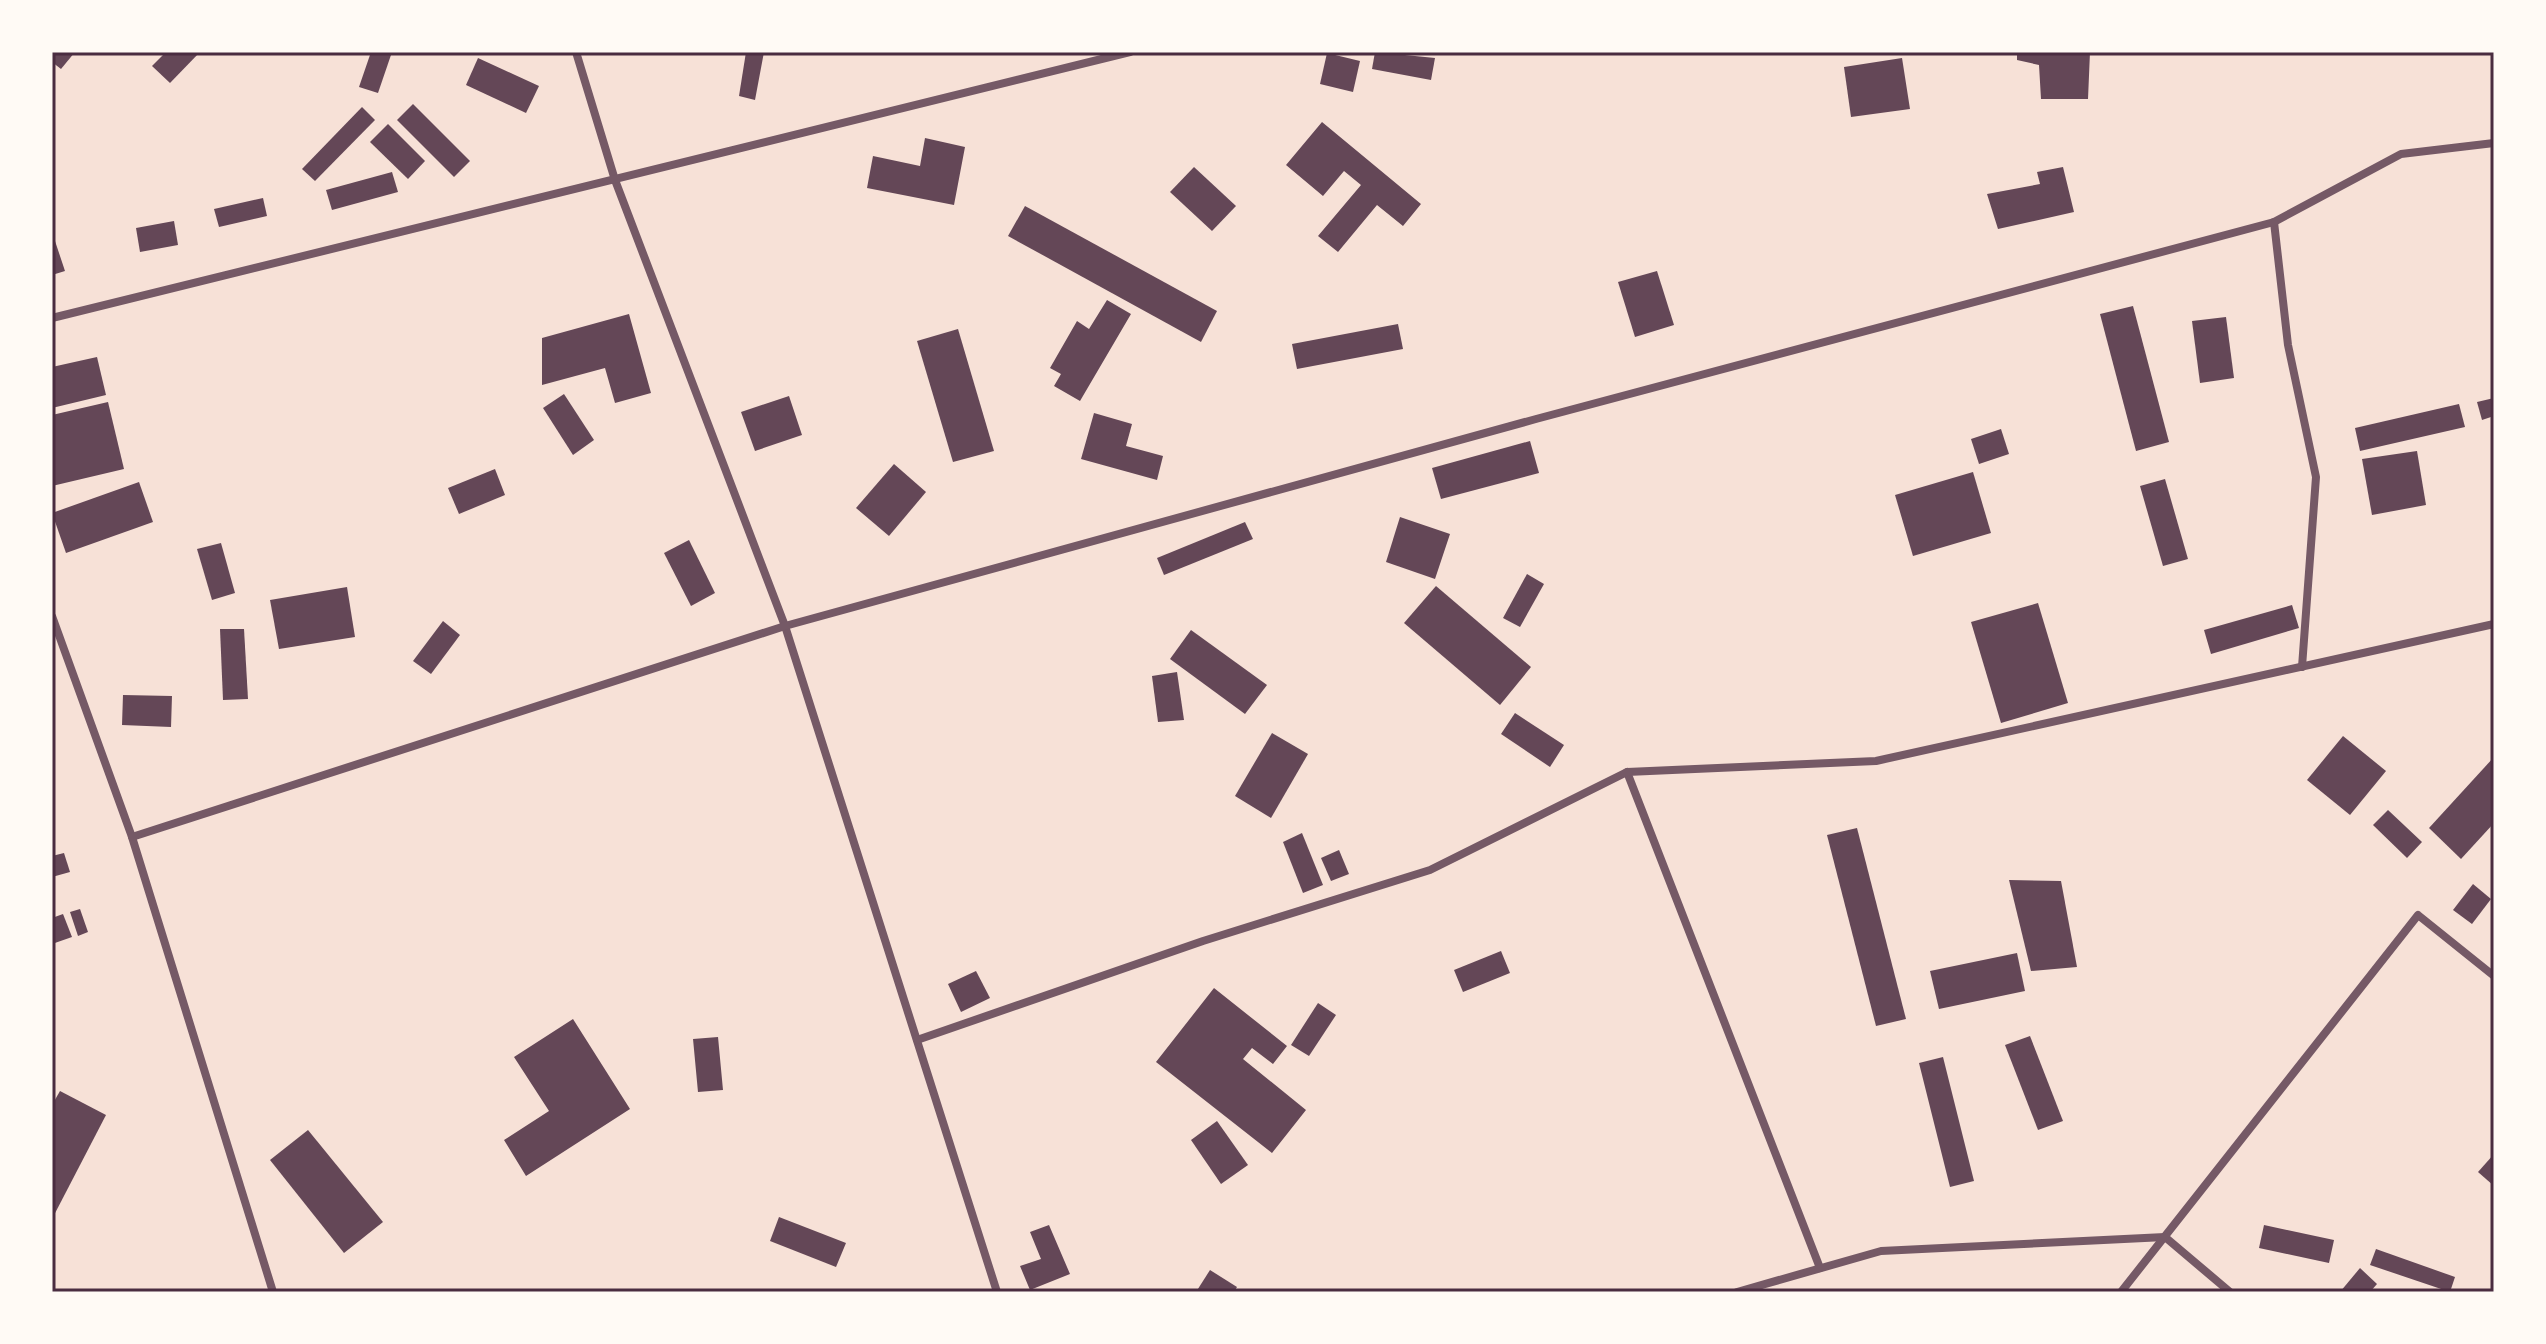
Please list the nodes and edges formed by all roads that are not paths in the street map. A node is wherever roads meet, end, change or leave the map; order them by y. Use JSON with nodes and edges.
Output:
{"nodes":[{"id":1,"x":576,"y":52,"type":"edge"},
{"id":2,"x":1130,"y":52,"type":"edge"},
{"id":3,"x":2494,"y":143,"type":"edge"},
{"id":4,"x":615,"y":180,"type":"junction"},
{"id":5,"x":2274,"y":222,"type":"junction"},
{"id":6,"x":52,"y":318,"type":"edge"},
{"id":7,"x":52,"y":616,"type":"edge"},
{"id":8,"x":2494,"y":624,"type":"edge"},
{"id":9,"x":785,"y":626,"type":"junction"},
{"id":10,"x":2302,"y":667,"type":"junction"},
{"id":11,"x":1627,"y":772,"type":"junction"},
{"id":12,"x":132,"y":837,"type":"junction"},
{"id":13,"x":2494,"y":976,"type":"edge"},
{"id":14,"x":917,"y":1040,"type":"junction"},
{"id":15,"x":2165,"y":1237,"type":"junction"},
{"id":16,"x":1820,"y":1268,"type":"junction"},
{"id":17,"x":273,"y":1292,"type":"edge"},
{"id":18,"x":997,"y":1292,"type":"edge"},
{"id":19,"x":1737,"y":1292,"type":"edge"},
{"id":20,"x":2121,"y":1292,"type":"edge"},
{"id":21,"x":2230,"y":1292,"type":"edge"}],
"edges":[{"from":1,"to":4,"type":"street"},
{"from":2,"to":4,"type":"street"},
{"from":3,"to":5,"type":"street"},
{"from":4,"to":6,"type":"street"},
{"from":4,"to":9,"type":"street"},
{"from":5,"to":9,"type":"street"},
{"from":5,"to":10,"type":"street"},
{"from":7,"to":12,"type":"street"},
{"from":8,"to":10,"type":"street"},
{"from":9,"to":12,"type":"street"},
{"from":9,"to":14,"type":"street"},
{"from":10,"to":11,"type":"street"},
{"from":11,"to":14,"type":"street"},
{"from":11,"to":16,"type":"street"},
{"from":12,"to":17,"type":"street"},
{"from":13,"to":15,"type":"street"},
{"from":14,"to":18,"type":"street"},
{"from":15,"to":16,"type":"street"},
{"from":15,"to":20,"type":"street"},
{"from":15,"to":21,"type":"street"},
{"from":16,"to":19,"type":"street"}]}
